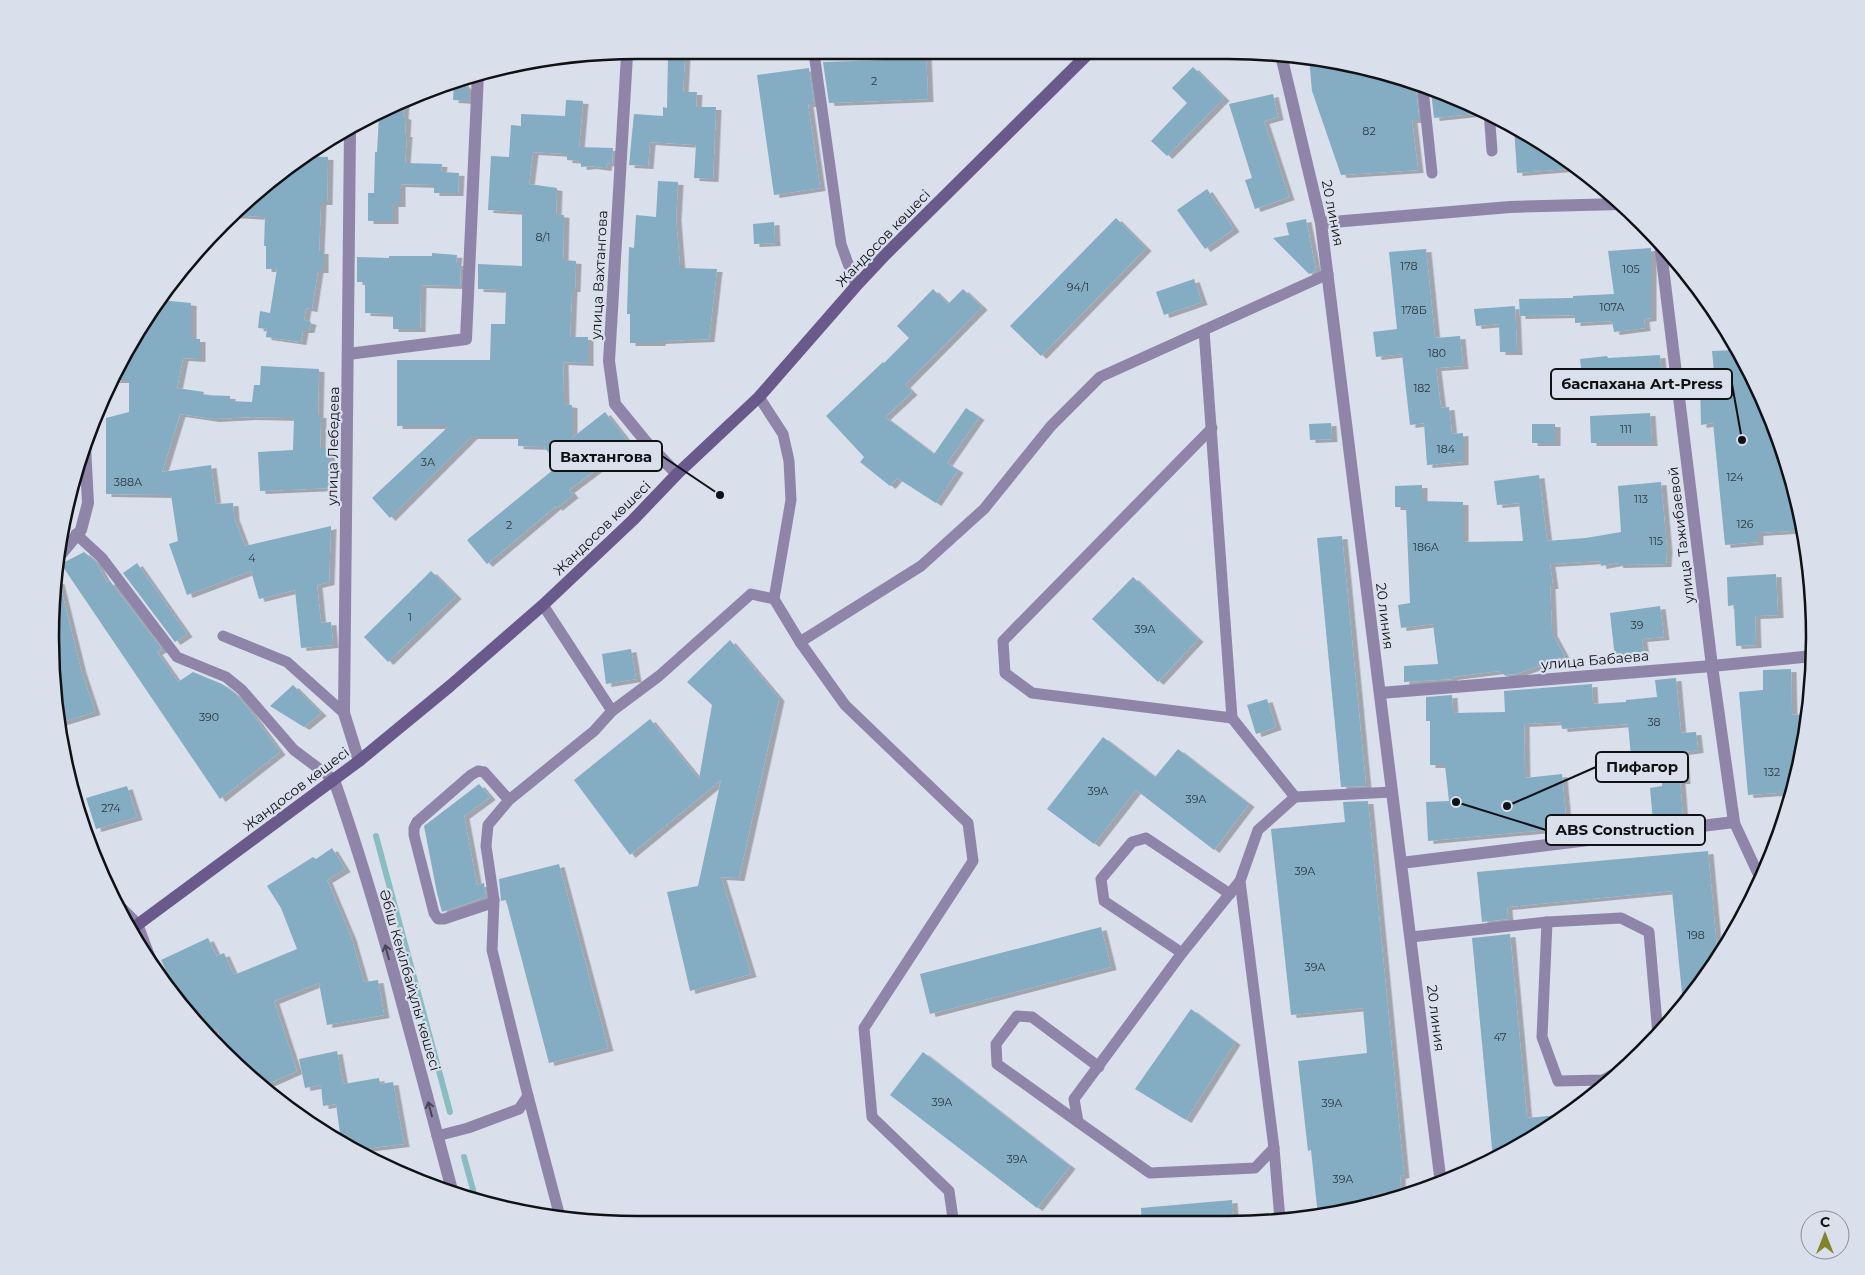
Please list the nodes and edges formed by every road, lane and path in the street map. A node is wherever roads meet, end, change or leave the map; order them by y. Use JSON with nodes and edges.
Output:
{"nodes":[{"id":1,"x":627,"y":59,"type":"edge"},
{"id":2,"x":815,"y":59,"type":"edge"},
{"id":3,"x":1083,"y":59,"type":"edge"},
{"id":4,"x":1283,"y":62,"type":"edge"},
{"id":5,"x":478,"y":81,"type":"edge"},
{"id":6,"x":1423,"y":93,"type":"edge"},
{"id":7,"x":1489,"y":121,"type":"edge"},
{"id":8,"x":350,"y":135,"type":"edge"},
{"id":9,"x":1492,"y":152,"type":"dead end"},
{"id":10,"x":1432,"y":173,"type":"dead end"},
{"id":11,"x":1612,"y":204,"type":"edge"},
{"id":12,"x":1321,"y":223,"type":"junction"},
{"id":13,"x":1661,"y":254,"type":"edge"},
{"id":14,"x":1328,"y":274,"type":"junction"},
{"id":15,"x":856,"y":286,"type":"junction"},
{"id":16,"x":1204,"y":330,"type":"junction"},
{"id":17,"x":348,"y":354,"type":"junction"},
{"id":18,"x":759,"y":397,"type":"junction"},
{"id":19,"x":1212,"y":428,"type":"junction"},
{"id":20,"x":86,"y":462,"type":"edge"},
{"id":21,"x":677,"y":474,"type":"junction"},
{"id":22,"x":76,"y":534,"type":"junction"},
{"id":23,"x":66,"y":547,"type":"edge"},
{"id":24,"x":774,"y":599,"type":"junction"},
{"id":25,"x":543,"y":605,"type":"junction"},
{"id":26,"x":223,"y":636,"type":"dead end"},
{"id":27,"x":800,"y":642,"type":"junction"},
{"id":28,"x":1805,"y":657,"type":"edge"},
{"id":29,"x":1712,"y":666,"type":"junction"},
{"id":30,"x":1380,"y":693,"type":"junction"},
{"id":31,"x":612,"y":711,"type":"junction"},
{"id":32,"x":344,"y":713,"type":"junction"},
{"id":33,"x":1232,"y":718,"type":"junction"},
{"id":34,"x":359,"y":761,"type":"junction"},
{"id":35,"x":334,"y":780,"type":"junction"},
{"id":36,"x":1392,"y":792,"type":"junction"},
{"id":37,"x":1295,"y":797,"type":"junction"},
{"id":38,"x":509,"y":800,"type":"junction"},
{"id":39,"x":1734,"y":822,"type":"junction"},
{"id":40,"x":1401,"y":863,"type":"junction"},
{"id":41,"x":1757,"y":871,"type":"edge"},
{"id":42,"x":1240,"y":881,"type":"junction"},
{"id":43,"x":1230,"y":894,"type":"junction"},
{"id":44,"x":494,"y":900,"type":"junction"},
{"id":45,"x":1547,"y":922,"type":"junction"},
{"id":46,"x":136,"y":926,"type":"edge"},
{"id":47,"x":1411,"y":937,"type":"junction"},
{"id":48,"x":1182,"y":953,"type":"junction"},
{"id":49,"x":1657,"y":1025,"type":"edge"},
{"id":50,"x":1099,"y":1067,"type":"junction"},
{"id":51,"x":1600,"y":1080,"type":"edge"},
{"id":52,"x":528,"y":1096,"type":"junction"},
{"id":53,"x":1078,"y":1122,"type":"junction"},
{"id":54,"x":437,"y":1136,"type":"junction"},
{"id":55,"x":1274,"y":1148,"type":"junction"},
{"id":56,"x":1441,"y":1175,"type":"edge"},
{"id":57,"x":451,"y":1186,"type":"edge"},
{"id":58,"x":558,"y":1210,"type":"edge"},
{"id":59,"x":1279,"y":1213,"type":"edge"},
{"id":60,"x":953,"y":1216,"type":"edge"}],
"edges":[{"from":1,"to":21,"type":"street","name":"улица Вахтангова"},
{"from":2,"to":15,"type":"lane"},
{"from":3,"to":15,"type":"main road","name":"Жандосов көшесі"},
{"from":4,"to":12,"type":"street","name":"20 линия"},
{"from":5,"to":17,"type":"street"},
{"from":6,"to":10,"type":"lane"},
{"from":7,"to":9,"type":"lane"},
{"from":8,"to":17,"type":"street","name":"улица Лебедева"},
{"from":11,"to":12,"type":"street"},
{"from":12,"to":14,"type":"street","name":"20 линия"},
{"from":13,"to":29,"type":"street","name":"улица Тажибаевой"},
{"from":14,"to":16,"type":"lane"},
{"from":14,"to":30,"type":"street","name":"20 линия"},
{"from":15,"to":18,"type":"main road","name":"Жандосов көшесі"},
{"from":16,"to":19,"type":"lane"},
{"from":16,"to":27,"type":"lane"},
{"from":17,"to":32,"type":"street","name":"улица Лебедева"},
{"from":18,"to":21,"type":"main road","name":"Жандосов көшесі"},
{"from":18,"to":24,"type":"lane"},
{"from":19,"to":33,"type":"lane"},
{"from":19,"to":33,"type":"lane"},
{"from":20,"to":22,"type":"street"},
{"from":21,"to":25,"type":"main road","name":"Жандосов көшесі"},
{"from":22,"to":23,"type":"street"},
{"from":22,"to":35,"type":"lane"},
{"from":24,"to":27,"type":"lane"},
{"from":24,"to":31,"type":"lane"},
{"from":25,"to":31,"type":"lane"},
{"from":25,"to":34,"type":"main road","name":"Жандосов көшесі"},
{"from":26,"to":32,"type":"lane"},
{"from":27,"to":60,"type":"lane"},
{"from":28,"to":29,"type":"street","name":"улица Бабаева"},
{"from":29,"to":30,"type":"street","name":"улица Бабаева"},
{"from":29,"to":39,"type":"street","name":"улица Тажибаевой"},
{"from":30,"to":36,"type":"street","name":"20 линия"},
{"from":31,"to":38,"type":"lane"},
{"from":32,"to":34,"type":"street","name":"улица Лебедева"},
{"from":33,"to":37,"type":"lane"},
{"from":34,"to":35,"type":"main road","name":"Жандосов көшесі"},
{"from":35,"to":46,"type":"main road","name":"Жандосов көшесі"},
{"from":54,"to":35,"type":"street","name":"Әбіш Кекілбайұлы көшесі","one_way":true},
{"from":36,"to":37,"type":"lane"},
{"from":36,"to":40,"type":"street","name":"20 линия"},
{"from":37,"to":42,"type":"lane"},
{"from":38,"to":44,"type":"lane"},
{"from":38,"to":44,"type":"lane"},
{"from":39,"to":40,"type":"street"},
{"from":39,"to":41,"type":"lane"},
{"from":40,"to":47,"type":"street","name":"20 линия"},
{"from":42,"to":43,"type":"lane"},
{"from":42,"to":55,"type":"lane"},
{"from":43,"to":48,"type":"lane"},
{"from":43,"to":48,"type":"lane"},
{"from":44,"to":52,"type":"lane"},
{"from":45,"to":47,"type":"lane"},
{"from":45,"to":49,"type":"lane"},
{"from":45,"to":51,"type":"lane"},
{"from":47,"to":56,"type":"street","name":"20 линия"},
{"from":48,"to":50,"type":"lane"},
{"from":50,"to":53,"type":"lane"},
{"from":50,"to":53,"type":"lane"},
{"from":52,"to":54,"type":"lane"},
{"from":52,"to":58,"type":"lane"},
{"from":53,"to":55,"type":"lane"},
{"from":54,"to":57,"type":"street","name":"Әбіш Кекілбайұлы көшесі"},
{"from":55,"to":59,"type":"lane"}]}
